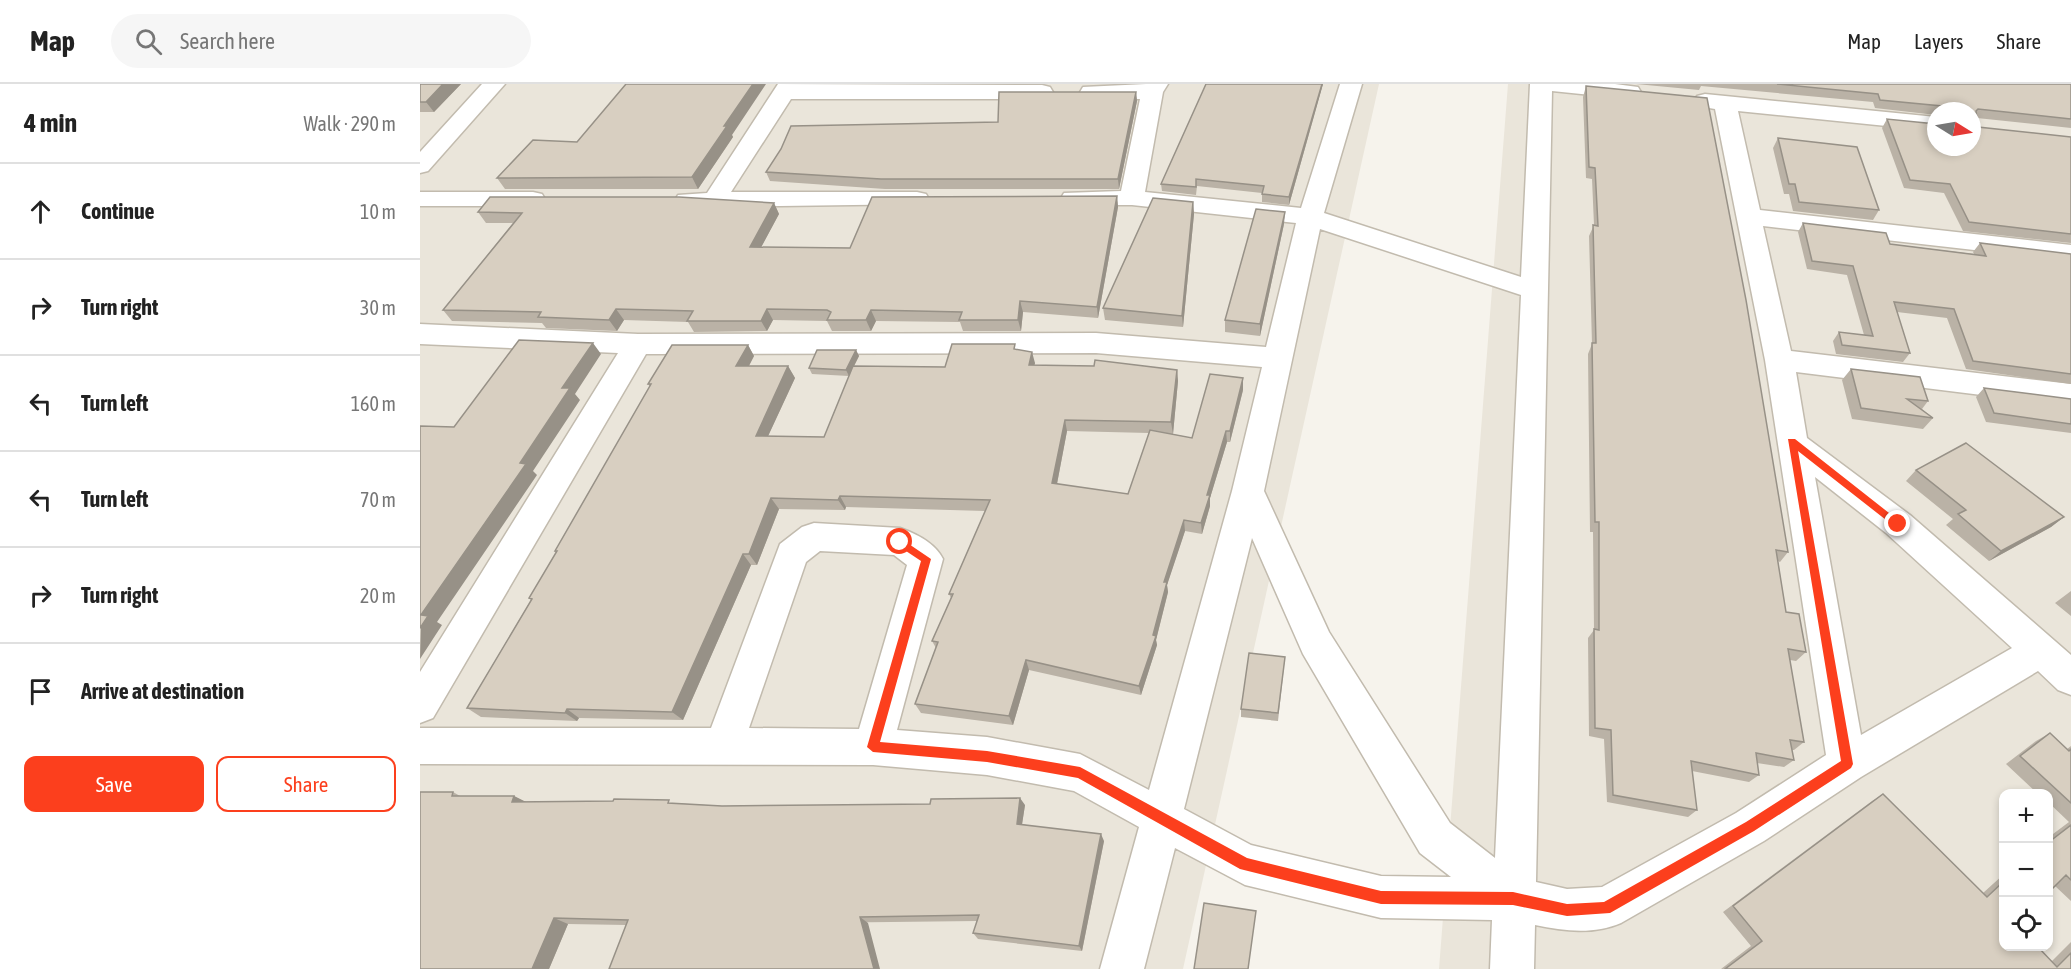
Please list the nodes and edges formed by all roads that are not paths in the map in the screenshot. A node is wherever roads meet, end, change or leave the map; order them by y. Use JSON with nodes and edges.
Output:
{"nodes":[{"id":1,"x":494,"y":84,"type":"edge"},
{"id":2,"x":1351,"y":84,"type":"edge"},
{"id":3,"x":1541,"y":84,"type":"edge"},
{"id":4,"x":1551,"y":84,"type":"edge"},
{"id":5,"x":786,"y":88,"type":"edge"},
{"id":6,"x":1155,"y":88,"type":"edge"},
{"id":7,"x":1656,"y":95,"type":"edge"},
{"id":8,"x":1679,"y":98,"type":"edge"},
{"id":9,"x":1725,"y":103,"type":"junction"},
{"id":10,"x":1927,"y":123,"type":"edge"},
{"id":11,"x":420,"y":131,"type":"edge"},
{"id":12,"x":452,"y":131,"type":"junction"},
{"id":13,"x":420,"y":166,"type":"edge"},
{"id":14,"x":1132,"y":198,"type":"junction"},
{"id":15,"x":420,"y":199,"type":"edge"},
{"id":16,"x":941,"y":199,"type":"edge"},
{"id":17,"x":1049,"y":199,"type":"edge"},
{"id":18,"x":561,"y":200,"type":"edge"},
{"id":19,"x":667,"y":200,"type":"edge"},
{"id":20,"x":714,"y":200,"type":"junction"},
{"id":21,"x":1751,"y":217,"type":"junction"},
{"id":22,"x":1310,"y":218,"type":"junction"},
{"id":23,"x":2071,"y":253,"type":"edge"},
{"id":24,"x":1533,"y":290,"type":"junction"},
{"id":25,"x":420,"y":334,"type":"edge"},
{"id":26,"x":638,"y":344,"type":"junction"},
{"id":27,"x":1279,"y":358,"type":"junction"},
{"id":28,"x":1779,"y":360,"type":"junction"},
{"id":29,"x":2071,"y":395,"type":"edge"},
{"id":30,"x":1791,"y":441,"type":"junction"},
{"id":31,"x":1248,"y":491,"type":"junction"},
{"id":32,"x":2040,"y":651,"type":"junction"},
{"id":33,"x":2071,"y":678,"type":"edge"},
{"id":34,"x":420,"y":706,"type":"edge"},
{"id":35,"x":420,"y":746,"type":"edge"},
{"id":36,"x":724,"y":746,"type":"junction"},
{"id":37,"x":873,"y":747,"type":"junction"},
{"id":38,"x":1847,"y":764,"type":"junction"},
{"id":39,"x":1161,"y":817,"type":"junction"},
{"id":40,"x":1513,"y":898,"type":"junction"},
{"id":41,"x":1122,"y":969,"type":"edge"},
{"id":42,"x":1512,"y":969,"type":"edge"}],
"edges":[{"from":1,"to":12,"type":"street"},
{"from":2,"to":22,"type":"street"},
{"from":3,"to":24,"type":"street"},
{"from":4,"to":7,"type":"street"},
{"from":5,"to":6,"type":"street"},
{"from":5,"to":20,"type":"street"},
{"from":6,"to":14,"type":"street"},
{"from":8,"to":9,"type":"street"},
{"from":9,"to":10,"type":"street"},
{"from":9,"to":21,"type":"street"},
{"from":11,"to":12,"type":"street"},
{"from":12,"to":13,"type":"street"},
{"from":14,"to":17,"type":"street"},
{"from":14,"to":22,"type":"street"},
{"from":15,"to":18,"type":"street"},
{"from":16,"to":20,"type":"street"},
{"from":19,"to":20,"type":"street"},
{"from":21,"to":23,"type":"street"},
{"from":21,"to":28,"type":"street"},
{"from":22,"to":24,"type":"street"},
{"from":22,"to":27,"type":"street"},
{"from":24,"to":40,"type":"street"},
{"from":25,"to":26,"type":"street"},
{"from":26,"to":27,"type":"street"},
{"from":26,"to":34,"type":"street"},
{"from":27,"to":31,"type":"street"},
{"from":28,"to":29,"type":"street"},
{"from":28,"to":30,"type":"street"},
{"from":30,"to":32,"type":"street"},
{"from":30,"to":38,"type":"street"},
{"from":31,"to":39,"type":"street"},
{"from":31,"to":40,"type":"street"},
{"from":32,"to":33,"type":"street"},
{"from":32,"to":38,"type":"street"},
{"from":35,"to":36,"type":"street"},
{"from":36,"to":37,"type":"street"},
{"from":36,"to":37,"type":"street"},
{"from":37,"to":39,"type":"street"},
{"from":38,"to":40,"type":"street"},
{"from":39,"to":40,"type":"street"},
{"from":39,"to":41,"type":"street"},
{"from":40,"to":42,"type":"street"}]}
